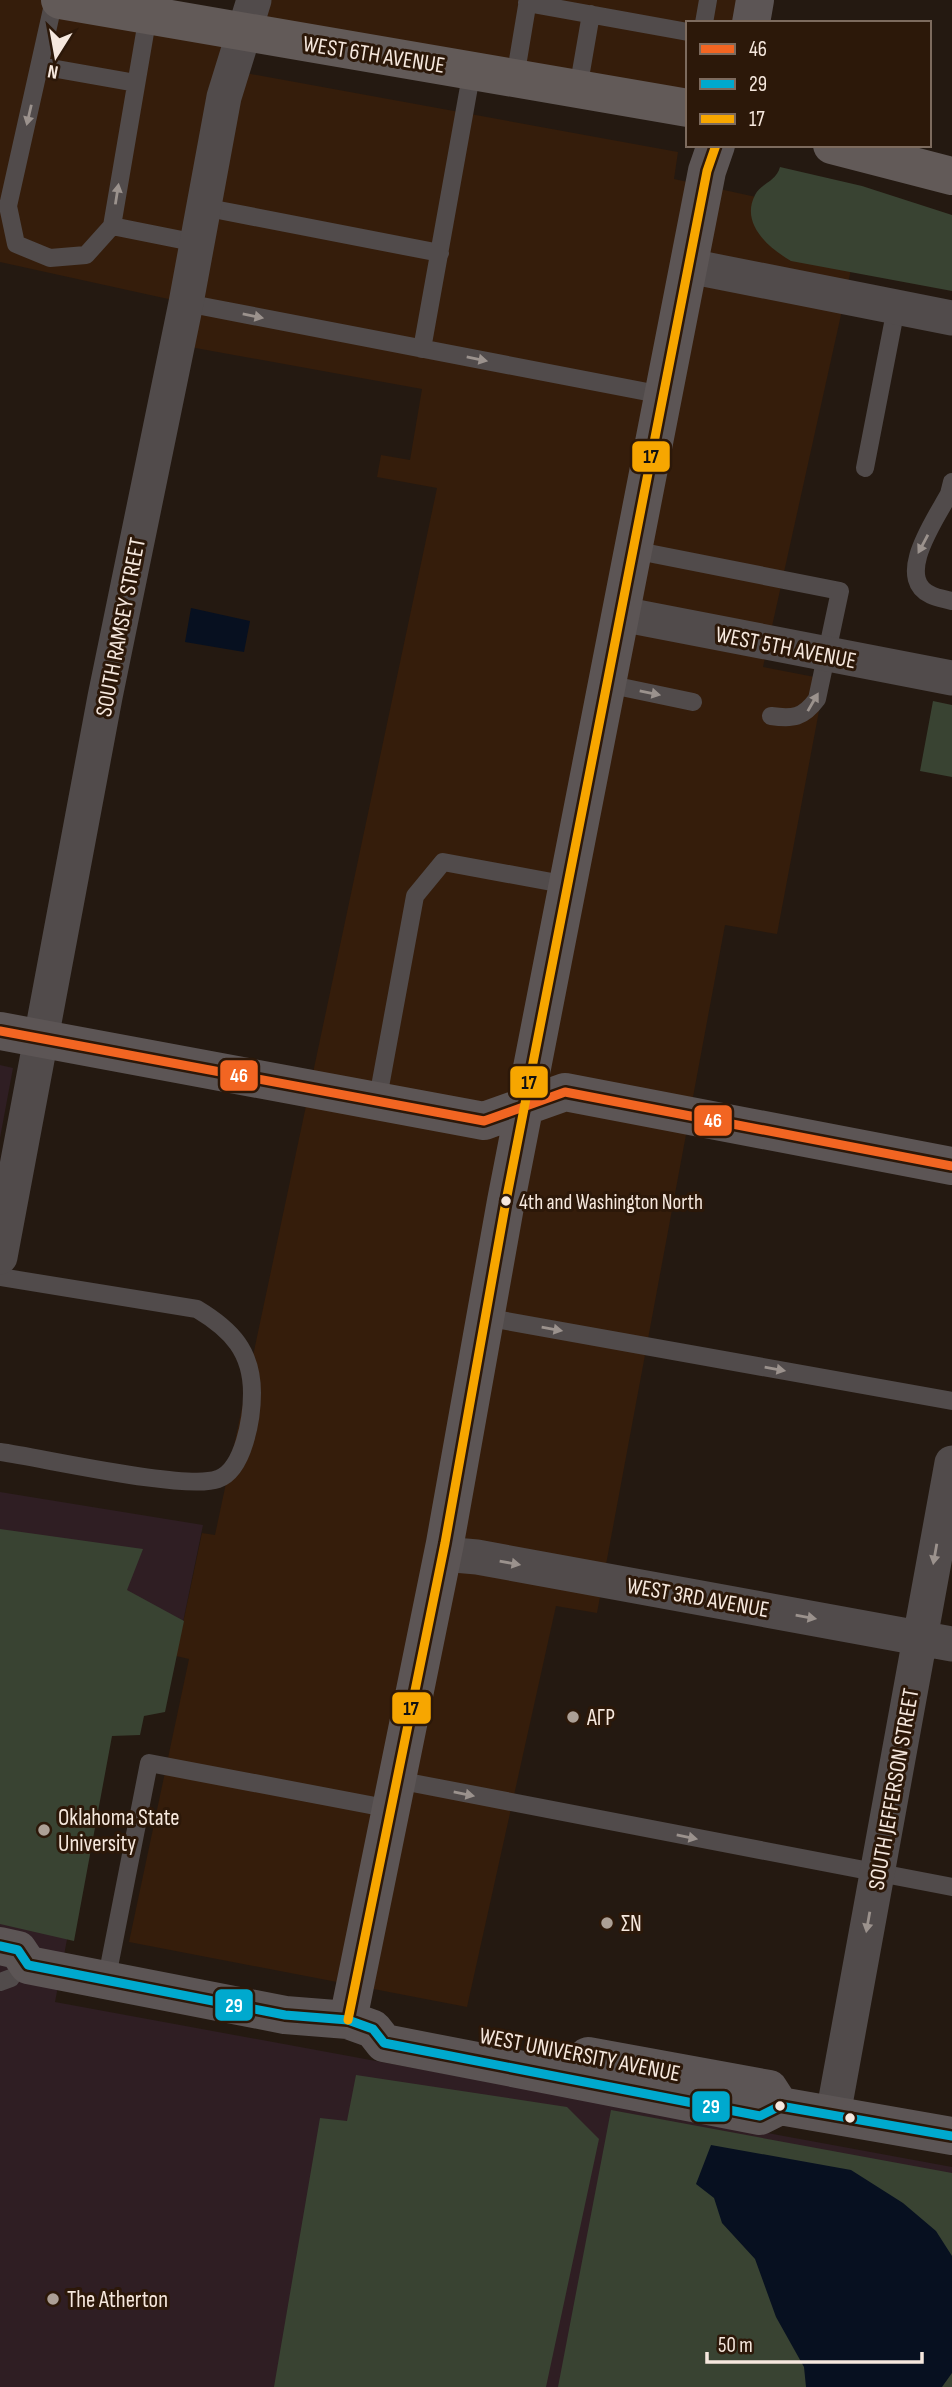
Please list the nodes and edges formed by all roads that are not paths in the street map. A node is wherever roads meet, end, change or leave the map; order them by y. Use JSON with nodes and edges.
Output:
{"nodes":[{"id":1,"x":54,"y":0,"type":"edge"},
{"id":2,"x":61,"y":0,"type":"edge"},
{"id":3,"x":708,"y":0,"type":"edge"},
{"id":4,"x":755,"y":0,"type":"edge"},
{"id":5,"x":528,"y":2,"type":"edge"},
{"id":6,"x":148,"y":15,"type":"junction"},
{"id":7,"x":592,"y":15,"type":"junction"},
{"id":8,"x":249,"y":16,"type":"edge"},
{"id":9,"x":704,"y":21,"type":"edge"},
{"id":10,"x":751,"y":21,"type":"edge"},
{"id":11,"x":686,"y":32,"type":"edge"},
{"id":12,"x":40,"y":66,"type":"junction"},
{"id":13,"x":472,"y":70,"type":"junction"},
{"id":14,"x":515,"y":78,"type":"junction"},
{"id":15,"x":136,"y":83,"type":"junction"},
{"id":16,"x":579,"y":89,"type":"junction"},
{"id":17,"x":686,"y":108,"type":"edge"},
{"id":18,"x":715,"y":147,"type":"edge"},
{"id":19,"x":840,"y":147,"type":"edge"},
{"id":20,"x":952,"y":176,"type":"edge"},
{"id":21,"x":204,"y":207,"type":"junction"},
{"id":22,"x":112,"y":226,"type":"junction"},
{"id":23,"x":197,"y":243,"type":"junction"},
{"id":24,"x":440,"y":253,"type":"junction"},
{"id":25,"x":689,"y":266,"type":"junction"},
{"id":26,"x":186,"y":303,"type":"junction"},
{"id":27,"x":896,"y":308,"type":"junction"},
{"id":28,"x":952,"y":318,"type":"edge"},
{"id":29,"x":422,"y":349,"type":"junction"},
{"id":30,"x":663,"y":395,"type":"junction"},
{"id":31,"x":864,"y":468,"type":"dead end"},
{"id":32,"x":952,"y":482,"type":"edge"},
{"id":33,"x":633,"y":550,"type":"junction"},
{"id":34,"x":952,"y":589,"type":"edge"},
{"id":35,"x":928,"y":595,"type":"junction"},
{"id":36,"x":952,"y":601,"type":"edge"},
{"id":37,"x":621,"y":614,"type":"junction"},
{"id":38,"x":828,"y":655,"type":"junction"},
{"id":39,"x":952,"y":678,"type":"edge"},
{"id":40,"x":607,"y":684,"type":"junction"},
{"id":41,"x":693,"y":702,"type":"dead end"},
{"id":42,"x":771,"y":716,"type":"dead end"},
{"id":43,"x":568,"y":885,"type":"junction"},
{"id":44,"x":0,"y":1031,"type":"edge"},
{"id":45,"x":41,"y":1038,"type":"junction"},
{"id":46,"x":377,"y":1103,"type":"junction"},
{"id":47,"x":524,"y":1107,"type":"junction"},
{"id":48,"x":952,"y":1166,"type":"edge"},
{"id":49,"x":1,"y":1246,"type":"edge"},
{"id":50,"x":0,"y":1277,"type":"edge"},
{"id":51,"x":484,"y":1317,"type":"junction"},
{"id":52,"x":952,"y":1401,"type":"edge"},
{"id":53,"x":0,"y":1452,"type":"edge"},
{"id":54,"x":952,"y":1462,"type":"edge"},
{"id":55,"x":948,"y":1506,"type":"edge"},
{"id":56,"x":443,"y":1554,"type":"junction"},
{"id":57,"x":936,"y":1641,"type":"edge"},
{"id":58,"x":394,"y":1795,"type":"junction"},
{"id":59,"x":877,"y":1874,"type":"junction"},
{"id":60,"x":952,"y":1887,"type":"edge"},
{"id":61,"x":8,"y":1970,"type":"edge"},
{"id":62,"x":106,"y":1982,"type":"junction"},
{"id":63,"x":361,"y":2024,"type":"junction"},
{"id":64,"x":833,"y":2115,"type":"junction"},
{"id":65,"x":952,"y":2136,"type":"edge"}],
"edges":[{"from":1,"to":12,"type":"lane"},
{"from":2,"to":6,"type":"highway","name":"WEST 6TH AVENUE"},
{"from":3,"to":9,"type":"lane"},
{"from":4,"to":10,"type":"street"},
{"from":5,"to":7,"type":"lane"},
{"from":5,"to":14,"type":"lane"},
{"from":6,"to":8,"type":"highway","name":"WEST 6TH AVENUE"},
{"from":6,"to":15,"type":"lane"},
{"from":7,"to":11,"type":"lane"},
{"from":7,"to":16,"type":"lane"},
{"from":8,"to":13,"type":"highway","name":"WEST 6TH AVENUE"},
{"from":8,"to":21,"type":"street","name":"SOUTH RAMSEY STREET"},
{"from":12,"to":15,"type":"lane"},
{"from":12,"to":22,"type":"lane","one_way":true},
{"from":13,"to":14,"type":"highway","name":"WEST 6TH AVENUE"},
{"from":13,"to":24,"type":"lane"},
{"from":14,"to":16,"type":"highway","name":"WEST 6TH AVENUE"},
{"from":22,"to":15,"type":"lane","one_way":true},
{"from":16,"to":17,"type":"highway","name":"WEST 6TH AVENUE"},
{"from":18,"to":25,"type":"street"},
{"from":19,"to":20,"type":"highway"},
{"from":21,"to":23,"type":"street","name":"SOUTH RAMSEY STREET"},
{"from":21,"to":24,"type":"lane"},
{"from":22,"to":23,"type":"lane"},
{"from":23,"to":26,"type":"street","name":"SOUTH RAMSEY STREET"},
{"from":24,"to":29,"type":"lane"},
{"from":25,"to":27,"type":"street"},
{"from":25,"to":30,"type":"street"},
{"from":26,"to":29,"type":"lane","one_way":true},
{"from":26,"to":45,"type":"street","name":"SOUTH RAMSEY STREET"},
{"from":27,"to":28,"type":"street"},
{"from":27,"to":31,"type":"lane"},
{"from":29,"to":30,"type":"lane","one_way":true},
{"from":30,"to":33,"type":"street"},
{"from":32,"to":35,"type":"lane","one_way":true},
{"from":33,"to":37,"type":"street"},
{"from":33,"to":38,"type":"lane"},
{"from":34,"to":35,"type":"lane"},
{"from":35,"to":36,"type":"lane"},
{"from":37,"to":38,"type":"street","name":"WEST 5TH AVENUE"},
{"from":37,"to":40,"type":"street"},
{"from":38,"to":39,"type":"street","name":"WEST 5TH AVENUE"},
{"from":42,"to":38,"type":"lane","one_way":true},
{"from":40,"to":41,"type":"lane","one_way":true},
{"from":40,"to":43,"type":"street"},
{"from":43,"to":46,"type":"lane"},
{"from":43,"to":47,"type":"street"},
{"from":44,"to":45,"type":"street"},
{"from":45,"to":46,"type":"street"},
{"from":45,"to":49,"type":"street","name":"SOUTH RAMSEY STREET"},
{"from":46,"to":47,"type":"street"},
{"from":47,"to":48,"type":"street"},
{"from":47,"to":51,"type":"street"},
{"from":50,"to":53,"type":"lane"},
{"from":51,"to":52,"type":"lane","one_way":true},
{"from":51,"to":56,"type":"street"},
{"from":54,"to":55,"type":"street","name":"SOUTH JEFFERSON STREET"},
{"from":55,"to":57,"type":"street","name":"SOUTH JEFFERSON STREET","one_way":true},
{"from":56,"to":57,"type":"street","name":"WEST 3RD AVENUE","one_way":true},
{"from":56,"to":58,"type":"street"},
{"from":57,"to":59,"type":"street","name":"SOUTH JEFFERSON STREET"},
{"from":58,"to":59,"type":"lane","one_way":true},
{"from":58,"to":62,"type":"lane"},
{"from":58,"to":63,"type":"street"},
{"from":59,"to":60,"type":"lane"},
{"from":59,"to":64,"type":"street","name":"SOUTH JEFFERSON STREET","one_way":true},
{"from":61,"to":62,"type":"street","name":"WEST UNIVERSITY AVENUE"},
{"from":62,"to":63,"type":"street","name":"WEST UNIVERSITY AVENUE"},
{"from":63,"to":64,"type":"street","name":"WEST UNIVERSITY AVENUE"},
{"from":64,"to":65,"type":"street","name":"WEST UNIVERSITY AVENUE"}]}
